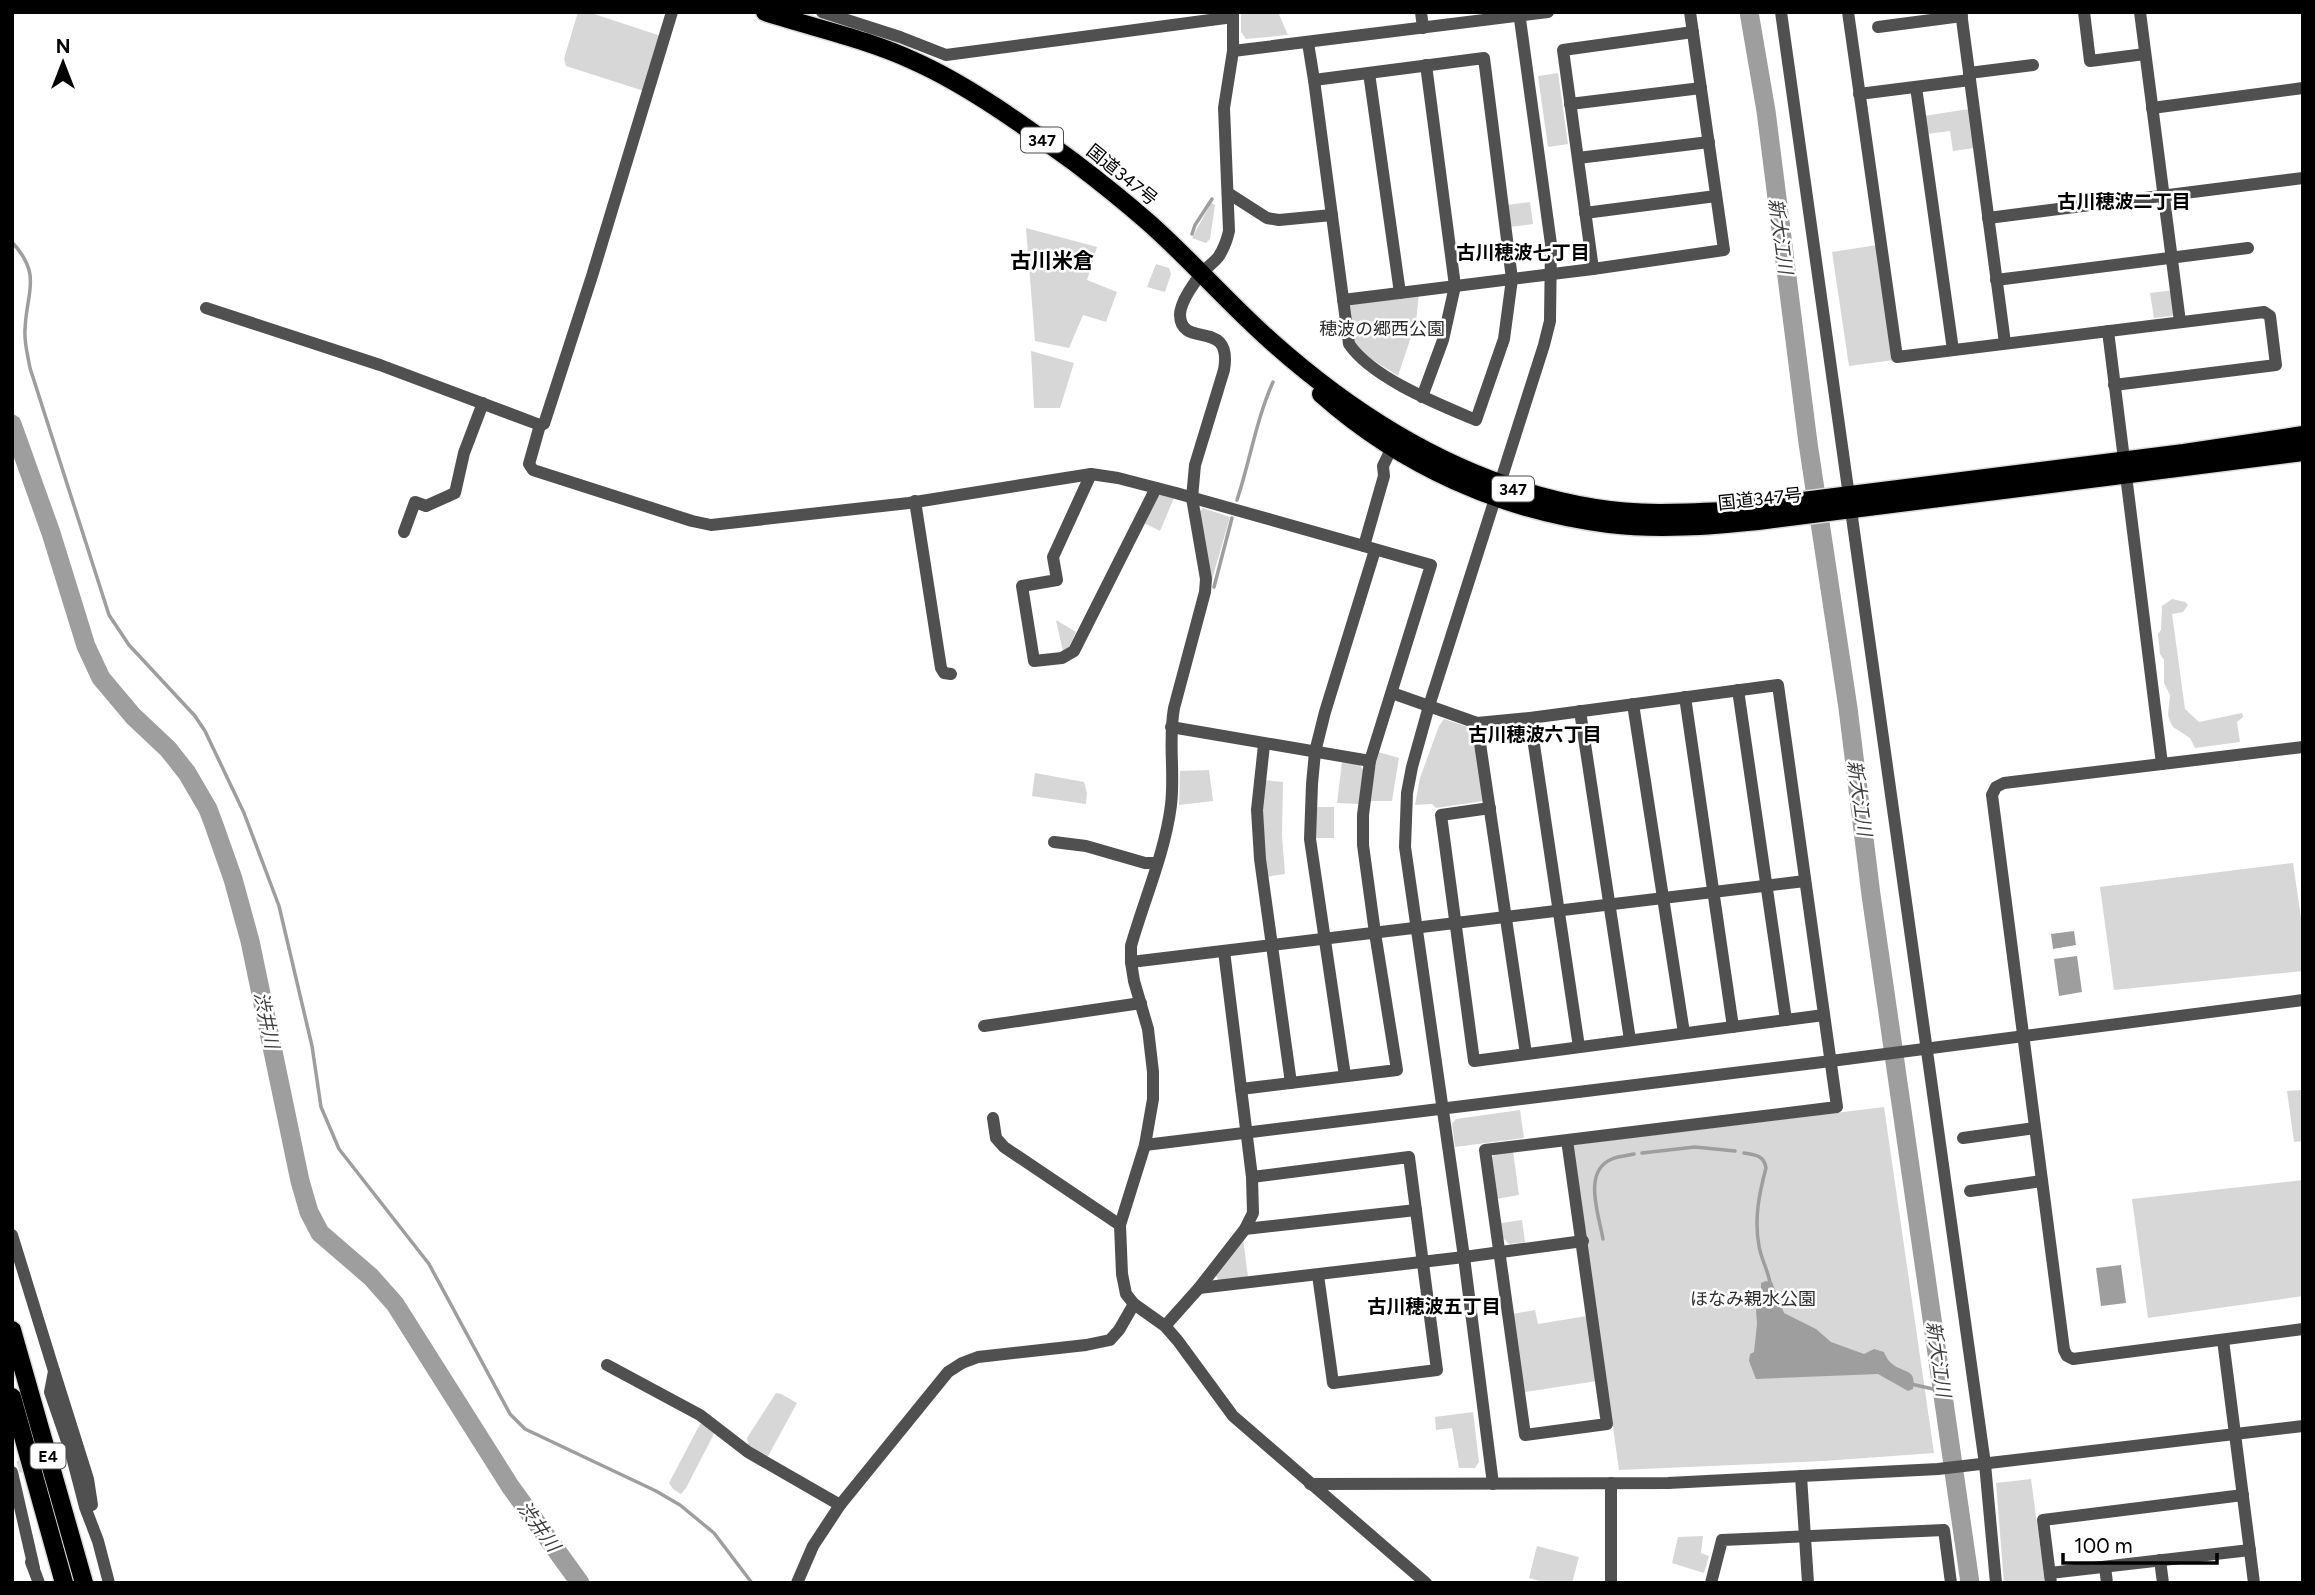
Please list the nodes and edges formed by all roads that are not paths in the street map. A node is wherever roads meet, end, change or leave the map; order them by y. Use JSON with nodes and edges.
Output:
{"nodes":[{"id":1,"x":672,"y":12,"type":"edge"},
{"id":2,"x":765,"y":12,"type":"edge"},
{"id":3,"x":822,"y":12,"type":"edge"},
{"id":4,"x":1421,"y":12,"type":"edge"},
{"id":5,"x":1548,"y":12,"type":"edge"},
{"id":6,"x":1690,"y":12,"type":"edge"},
{"id":7,"x":1781,"y":12,"type":"edge"},
{"id":8,"x":1848,"y":12,"type":"edge"},
{"id":9,"x":2084,"y":12,"type":"edge"},
{"id":10,"x":2140,"y":12,"type":"edge"},
{"id":11,"x":1233,"y":14,"type":"edge"},
{"id":12,"x":1519,"y":14,"type":"edge"},
{"id":13,"x":1961,"y":14,"type":"edge"},
{"id":14,"x":1878,"y":27,"type":"dead end"},
{"id":15,"x":1423,"y":28,"type":"junction"},
{"id":16,"x":1693,"y":32,"type":"junction"},
{"id":17,"x":1308,"y":43,"type":"junction"},
{"id":18,"x":1233,"y":51,"type":"junction"},
{"id":19,"x":2145,"y":54,"type":"junction"},
{"id":20,"x":1426,"y":65,"type":"junction"},
{"id":21,"x":2033,"y":65,"type":"dead end"},
{"id":22,"x":1370,"y":73,"type":"junction"},
{"id":23,"x":1970,"y":77,"type":"junction"},
{"id":24,"x":1314,"y":80,"type":"junction"},
{"id":25,"x":1916,"y":87,"type":"junction"},
{"id":26,"x":1701,"y":88,"type":"junction"},
{"id":27,"x":2303,"y":88,"type":"edge"},
{"id":28,"x":1859,"y":94,"type":"junction"},
{"id":29,"x":1570,"y":104,"type":"junction"},
{"id":30,"x":2152,"y":108,"type":"junction"},
{"id":31,"x":1709,"y":142,"type":"junction"},
{"id":32,"x":1578,"y":158,"type":"junction"},
{"id":33,"x":2303,"y":178,"type":"edge"},
{"id":34,"x":1228,"y":193,"type":"junction"},
{"id":35,"x":1716,"y":196,"type":"junction"},
{"id":36,"x":2164,"y":197,"type":"junction"},
{"id":37,"x":1585,"y":213,"type":"junction"},
{"id":38,"x":1332,"y":215,"type":"junction"},
{"id":39,"x":1988,"y":218,"type":"junction"},
{"id":40,"x":2249,"y":248,"type":"dead end"},
{"id":41,"x":2172,"y":259,"type":"junction"},
{"id":42,"x":1593,"y":269,"type":"junction"},
{"id":43,"x":1201,"y":274,"type":"junction"},
{"id":44,"x":1551,"y":274,"type":"junction"},
{"id":45,"x":1512,"y":279,"type":"junction"},
{"id":46,"x":1996,"y":280,"type":"junction"},
{"id":47,"x":1455,"y":286,"type":"junction"},
{"id":48,"x":1400,"y":293,"type":"junction"},
{"id":49,"x":1343,"y":300,"type":"junction"},
{"id":50,"x":206,"y":308,"type":"dead end"},
{"id":51,"x":2180,"y":322,"type":"junction"},
{"id":52,"x":2108,"y":331,"type":"junction"},
{"id":53,"x":1273,"y":343,"type":"junction"},
{"id":54,"x":2005,"y":343,"type":"junction"},
{"id":55,"x":1953,"y":350,"type":"junction"},
{"id":56,"x":2114,"y":385,"type":"junction"},
{"id":57,"x":1422,"y":397,"type":"junction"},
{"id":58,"x":483,"y":402,"type":"junction"},
{"id":59,"x":540,"y":425,"type":"junction"},
{"id":60,"x":2303,"y":435,"type":"edge"},
{"id":61,"x":1392,"y":447,"type":"junction"},
{"id":62,"x":2303,"y":452,"type":"edge"},
{"id":63,"x":2125,"y":467,"type":"junction"},
{"id":64,"x":1091,"y":474,"type":"junction"},
{"id":65,"x":1156,"y":488,"type":"junction"},
{"id":66,"x":1498,"y":492,"type":"junction"},
{"id":67,"x":1192,"y":498,"type":"junction"},
{"id":68,"x":915,"y":501,"type":"junction"},
{"id":69,"x":1841,"y":504,"type":"junction"},
{"id":70,"x":404,"y":532,"type":"dead end"},
{"id":71,"x":1370,"y":548,"type":"junction"},
{"id":72,"x":951,"y":674,"type":"dead end"},
{"id":73,"x":1738,"y":690,"type":"junction"},
{"id":74,"x":1392,"y":693,"type":"junction"},
{"id":75,"x":1685,"y":697,"type":"junction"},
{"id":76,"x":1633,"y":704,"type":"junction"},
{"id":77,"x":1429,"y":706,"type":"junction"},
{"id":78,"x":1580,"y":712,"type":"junction"},
{"id":79,"x":1530,"y":718,"type":"junction"},
{"id":80,"x":1477,"y":723,"type":"junction"},
{"id":81,"x":1171,"y":727,"type":"junction"},
{"id":82,"x":1264,"y":745,"type":"junction"},
{"id":83,"x":2303,"y":747,"type":"edge"},
{"id":84,"x":1315,"y":752,"type":"junction"},
{"id":85,"x":1370,"y":761,"type":"junction"},
{"id":86,"x":2162,"y":764,"type":"junction"},
{"id":87,"x":1490,"y":808,"type":"junction"},
{"id":88,"x":1054,"y":842,"type":"dead end"},
{"id":89,"x":1156,"y":863,"type":"junction"},
{"id":90,"x":1805,"y":881,"type":"junction"},
{"id":91,"x":1766,"y":885,"type":"junction"},
{"id":92,"x":1714,"y":892,"type":"junction"},
{"id":93,"x":1663,"y":898,"type":"junction"},
{"id":94,"x":1609,"y":904,"type":"junction"},
{"id":95,"x":1559,"y":911,"type":"junction"},
{"id":96,"x":1506,"y":917,"type":"junction"},
{"id":97,"x":1456,"y":923,"type":"junction"},
{"id":98,"x":1416,"y":928,"type":"junction"},
{"id":99,"x":1375,"y":933,"type":"junction"},
{"id":100,"x":1324,"y":939,"type":"junction"},
{"id":101,"x":1271,"y":946,"type":"junction"},
{"id":102,"x":1224,"y":951,"type":"junction"},
{"id":103,"x":1130,"y":962,"type":"junction"},
{"id":104,"x":2303,"y":1000,"type":"edge"},
{"id":105,"x":1141,"y":1003,"type":"junction"},
{"id":106,"x":1824,"y":1015,"type":"junction"},
{"id":107,"x":1786,"y":1020,"type":"junction"},
{"id":108,"x":984,"y":1026,"type":"dead end"},
{"id":109,"x":1733,"y":1027,"type":"junction"},
{"id":110,"x":1684,"y":1033,"type":"junction"},
{"id":111,"x":2023,"y":1036,"type":"junction"},
{"id":112,"x":1630,"y":1041,"type":"junction"},
{"id":113,"x":1579,"y":1047,"type":"junction"},
{"id":114,"x":1926,"y":1048,"type":"junction"},
{"id":115,"x":1526,"y":1054,"type":"junction"},
{"id":116,"x":1831,"y":1061,"type":"junction"},
{"id":117,"x":1345,"y":1076,"type":"junction"},
{"id":118,"x":1291,"y":1083,"type":"junction"},
{"id":119,"x":1241,"y":1089,"type":"junction"},
{"id":120,"x":1443,"y":1109,"type":"junction"},
{"id":121,"x":993,"y":1118,"type":"dead end"},
{"id":122,"x":2035,"y":1128,"type":"junction"},
{"id":123,"x":1246,"y":1133,"type":"junction"},
{"id":124,"x":1963,"y":1138,"type":"dead end"},
{"id":125,"x":1567,"y":1140,"type":"junction"},
{"id":126,"x":1145,"y":1145,"type":"junction"},
{"id":127,"x":1252,"y":1177,"type":"junction"},
{"id":128,"x":2042,"y":1181,"type":"junction"},
{"id":129,"x":1970,"y":1191,"type":"dead end"},
{"id":130,"x":1416,"y":1210,"type":"junction"},
{"id":131,"x":1120,"y":1225,"type":"junction"},
{"id":132,"x":1245,"y":1229,"type":"junction"},
{"id":133,"x":12,"y":1235,"type":"edge"},
{"id":134,"x":1583,"y":1241,"type":"junction"},
{"id":135,"x":1499,"y":1252,"type":"junction"},
{"id":136,"x":1464,"y":1257,"type":"junction"},
{"id":137,"x":1423,"y":1262,"type":"junction"},
{"id":138,"x":1318,"y":1275,"type":"junction"},
{"id":139,"x":1199,"y":1288,"type":"junction"},
{"id":140,"x":1134,"y":1304,"type":"junction"},
{"id":141,"x":1165,"y":1326,"type":"junction"},
{"id":142,"x":2303,"y":1329,"type":"edge"},
{"id":143,"x":12,"y":1330,"type":"edge"},
{"id":144,"x":2223,"y":1340,"type":"junction"},
{"id":145,"x":607,"y":1365,"type":"dead end"},
{"id":146,"x":54,"y":1371,"type":"junction"},
{"id":147,"x":12,"y":1397,"type":"edge"},
{"id":148,"x":2303,"y":1426,"type":"edge"},
{"id":149,"x":2235,"y":1435,"type":"junction"},
{"id":150,"x":1985,"y":1464,"type":"junction"},
{"id":151,"x":14,"y":1470,"type":"edge"},
{"id":152,"x":1801,"y":1476,"type":"junction"},
{"id":153,"x":1611,"y":1483,"type":"junction"},
{"id":154,"x":1310,"y":1484,"type":"junction"},
{"id":155,"x":1493,"y":1484,"type":"junction"},
{"id":156,"x":2243,"y":1494,"type":"junction"},
{"id":157,"x":840,"y":1505,"type":"junction"},
{"id":158,"x":12,"y":1512,"type":"edge"},
{"id":159,"x":1805,"y":1536,"type":"junction"},
{"id":160,"x":98,"y":1541,"type":"junction"},
{"id":161,"x":2250,"y":1550,"type":"junction"},
{"id":162,"x":2160,"y":1560,"type":"junction"},
{"id":163,"x":2105,"y":1567,"type":"junction"},
{"id":164,"x":34,"y":1568,"type":"junction"},
{"id":165,"x":2050,"y":1578,"type":"edge"},
{"id":166,"x":39,"y":1583,"type":"edge"},
{"id":167,"x":64,"y":1583,"type":"edge"},
{"id":168,"x":84,"y":1583,"type":"edge"},
{"id":169,"x":109,"y":1583,"type":"edge"},
{"id":170,"x":797,"y":1583,"type":"edge"},
{"id":171,"x":1426,"y":1583,"type":"edge"},
{"id":172,"x":1611,"y":1583,"type":"edge"},
{"id":173,"x":1711,"y":1583,"type":"edge"},
{"id":174,"x":1808,"y":1583,"type":"edge"},
{"id":175,"x":1951,"y":1583,"type":"edge"},
{"id":176,"x":1996,"y":1583,"type":"edge"},
{"id":177,"x":2107,"y":1583,"type":"edge"},
{"id":178,"x":2163,"y":1583,"type":"edge"},
{"id":179,"x":2254,"y":1583,"type":"edge"}],
"edges":[{"from":1,"to":59,"type":"street"},
{"from":2,"to":43,"type":"highway","name":"国道347号","number":"347"},
{"from":3,"to":11,"type":"street"},
{"from":4,"to":15,"type":"street"},
{"from":5,"to":12,"type":"street"},
{"from":6,"to":16,"type":"street"},
{"from":7,"to":69,"type":"street"},
{"from":8,"to":28,"type":"street"},
{"from":9,"to":19,"type":"street"},
{"from":10,"to":19,"type":"street"},
{"from":11,"to":18,"type":"street"},
{"from":12,"to":15,"type":"street"},
{"from":12,"to":44,"type":"street"},
{"from":13,"to":14,"type":"street"},
{"from":13,"to":23,"type":"street"},
{"from":15,"to":17,"type":"street"},
{"from":16,"to":26,"type":"street"},
{"from":16,"to":29,"type":"street"},
{"from":17,"to":18,"type":"street"},
{"from":17,"to":24,"type":"street"},
{"from":18,"to":34,"type":"street"},
{"from":19,"to":30,"type":"street"},
{"from":20,"to":22,"type":"street"},
{"from":20,"to":45,"type":"street"},
{"from":20,"to":47,"type":"street"},
{"from":21,"to":23,"type":"street"},
{"from":22,"to":24,"type":"street"},
{"from":22,"to":48,"type":"street"},
{"from":23,"to":25,"type":"street"},
{"from":23,"to":39,"type":"street"},
{"from":24,"to":38,"type":"street"},
{"from":25,"to":28,"type":"street"},
{"from":25,"to":55,"type":"street"},
{"from":26,"to":29,"type":"street"},
{"from":26,"to":31,"type":"street"},
{"from":27,"to":30,"type":"street"},
{"from":28,"to":55,"type":"street"},
{"from":29,"to":32,"type":"street"},
{"from":30,"to":36,"type":"street"},
{"from":31,"to":32,"type":"street"},
{"from":31,"to":35,"type":"street"},
{"from":32,"to":37,"type":"street"},
{"from":33,"to":36,"type":"street"},
{"from":34,"to":38,"type":"street"},
{"from":34,"to":43,"type":"street"},
{"from":35,"to":37,"type":"street"},
{"from":35,"to":42,"type":"street"},
{"from":36,"to":39,"type":"street"},
{"from":36,"to":41,"type":"street"},
{"from":37,"to":42,"type":"street"},
{"from":38,"to":49,"type":"street"},
{"from":39,"to":46,"type":"street"},
{"from":40,"to":41,"type":"street"},
{"from":41,"to":46,"type":"street"},
{"from":41,"to":51,"type":"street"},
{"from":42,"to":44,"type":"street"},
{"from":43,"to":53,"type":"highway","name":"国道347号","number":"347"},
{"from":43,"to":67,"type":"street"},
{"from":44,"to":45,"type":"street"},
{"from":44,"to":66,"type":"street"},
{"from":45,"to":47,"type":"street"},
{"from":45,"to":57,"type":"street"},
{"from":46,"to":54,"type":"street"},
{"from":47,"to":48,"type":"street"},
{"from":47,"to":57,"type":"street"},
{"from":48,"to":49,"type":"street"},
{"from":49,"to":57,"type":"street"},
{"from":50,"to":58,"type":"street"},
{"from":51,"to":52,"type":"street"},
{"from":51,"to":56,"type":"street"},
{"from":52,"to":54,"type":"street"},
{"from":52,"to":56,"type":"street"},
{"from":53,"to":61,"type":"highway","name":"国道347号","number":"347"},
{"from":53,"to":66,"type":"highway","name":"国道347号","number":"347"},
{"from":54,"to":55,"type":"street"},
{"from":56,"to":63,"type":"street"},
{"from":58,"to":59,"type":"street"},
{"from":58,"to":70,"type":"street"},
{"from":59,"to":68,"type":"street"},
{"from":60,"to":63,"type":"highway","name":"国道347号","number":"347"},
{"from":61,"to":66,"type":"highway","name":"国道347号","number":"347"},
{"from":61,"to":71,"type":"street"},
{"from":62,"to":63,"type":"highway","name":"国道347号","number":"347"},
{"from":63,"to":69,"type":"highway","name":"国道347号","number":"347"},
{"from":63,"to":86,"type":"street"},
{"from":64,"to":65,"type":"street"},
{"from":64,"to":65,"type":"street"},
{"from":64,"to":68,"type":"street"},
{"from":65,"to":67,"type":"street"},
{"from":66,"to":69,"type":"highway","name":"国道347号","number":"347"},
{"from":66,"to":77,"type":"street"},
{"from":67,"to":71,"type":"street"},
{"from":67,"to":81,"type":"street"},
{"from":68,"to":72,"type":"street"},
{"from":69,"to":114,"type":"street"},
{"from":71,"to":74,"type":"street"},
{"from":71,"to":84,"type":"street"},
{"from":73,"to":75,"type":"street"},
{"from":73,"to":90,"type":"street"},
{"from":73,"to":91,"type":"street"},
{"from":74,"to":77,"type":"street"},
{"from":74,"to":85,"type":"street"},
{"from":75,"to":76,"type":"street"},
{"from":75,"to":92,"type":"street"},
{"from":76,"to":78,"type":"street"},
{"from":76,"to":93,"type":"street"},
{"from":77,"to":80,"type":"street"},
{"from":77,"to":98,"type":"street"},
{"from":78,"to":79,"type":"street"},
{"from":78,"to":94,"type":"street"},
{"from":79,"to":80,"type":"street"},
{"from":79,"to":95,"type":"street"},
{"from":80,"to":87,"type":"street"},
{"from":81,"to":82,"type":"street"},
{"from":81,"to":89,"type":"street"},
{"from":82,"to":84,"type":"street"},
{"from":82,"to":101,"type":"street"},
{"from":83,"to":86,"type":"street"},
{"from":84,"to":85,"type":"street"},
{"from":84,"to":100,"type":"street"},
{"from":85,"to":99,"type":"street"},
{"from":86,"to":111,"type":"street"},
{"from":87,"to":96,"type":"street"},
{"from":87,"to":97,"type":"street"},
{"from":88,"to":89,"type":"street"},
{"from":89,"to":103,"type":"street"},
{"from":90,"to":91,"type":"street"},
{"from":90,"to":106,"type":"street"},
{"from":91,"to":92,"type":"street"},
{"from":91,"to":107,"type":"street"},
{"from":92,"to":93,"type":"street"},
{"from":92,"to":109,"type":"street"},
{"from":93,"to":94,"type":"street"},
{"from":93,"to":110,"type":"street"},
{"from":94,"to":95,"type":"street"},
{"from":94,"to":112,"type":"street"},
{"from":95,"to":96,"type":"street"},
{"from":95,"to":113,"type":"street"},
{"from":96,"to":97,"type":"street"},
{"from":96,"to":115,"type":"street"},
{"from":97,"to":98,"type":"street"},
{"from":97,"to":115,"type":"street"},
{"from":98,"to":99,"type":"street"},
{"from":98,"to":120,"type":"street"},
{"from":99,"to":100,"type":"street"},
{"from":99,"to":117,"type":"street"},
{"from":100,"to":101,"type":"street"},
{"from":100,"to":117,"type":"street"},
{"from":101,"to":102,"type":"street"},
{"from":101,"to":118,"type":"street"},
{"from":102,"to":103,"type":"street"},
{"from":102,"to":119,"type":"street"},
{"from":103,"to":105,"type":"street"},
{"from":104,"to":111,"type":"street"},
{"from":105,"to":108,"type":"street"},
{"from":105,"to":126,"type":"street"},
{"from":106,"to":107,"type":"street"},
{"from":106,"to":116,"type":"street"},
{"from":107,"to":109,"type":"street"},
{"from":109,"to":110,"type":"street"},
{"from":110,"to":112,"type":"street"},
{"from":111,"to":114,"type":"street"},
{"from":111,"to":122,"type":"street"},
{"from":112,"to":113,"type":"street"},
{"from":113,"to":115,"type":"street"},
{"from":114,"to":116,"type":"street"},
{"from":114,"to":150,"type":"street"},
{"from":116,"to":120,"type":"street"},
{"from":116,"to":125,"type":"street"},
{"from":117,"to":118,"type":"street"},
{"from":118,"to":119,"type":"street"},
{"from":119,"to":123,"type":"street"},
{"from":120,"to":123,"type":"street"},
{"from":120,"to":136,"type":"street"},
{"from":121,"to":131,"type":"street"},
{"from":122,"to":124,"type":"street"},
{"from":122,"to":128,"type":"street"},
{"from":123,"to":126,"type":"street"},
{"from":123,"to":127,"type":"street"},
{"from":125,"to":134,"type":"street"},
{"from":125,"to":135,"type":"street"},
{"from":126,"to":131,"type":"street"},
{"from":127,"to":130,"type":"street"},
{"from":127,"to":132,"type":"street"},
{"from":128,"to":129,"type":"street"},
{"from":128,"to":144,"type":"street"},
{"from":130,"to":132,"type":"street"},
{"from":130,"to":137,"type":"street"},
{"from":131,"to":140,"type":"street"},
{"from":132,"to":139,"type":"street"},
{"from":133,"to":146,"type":"street"},
{"from":134,"to":135,"type":"street"},
{"from":134,"to":135,"type":"street"},
{"from":135,"to":136,"type":"street"},
{"from":136,"to":137,"type":"street"},
{"from":136,"to":155,"type":"street"},
{"from":137,"to":138,"type":"street"},
{"from":137,"to":138,"type":"street"},
{"from":138,"to":139,"type":"street"},
{"from":139,"to":141,"type":"street"},
{"from":140,"to":141,"type":"street"},
{"from":140,"to":157,"type":"street"},
{"from":141,"to":154,"type":"street"},
{"from":142,"to":144,"type":"street"},
{"from":143,"to":168,"type":"highway","number":"E4"},
{"from":144,"to":149,"type":"street"},
{"from":145,"to":157,"type":"street"},
{"from":146,"to":160,"type":"street"},
{"from":146,"to":160,"type":"street"},
{"from":147,"to":167,"type":"highway","number":"E4"},
{"from":148,"to":149,"type":"street"},
{"from":149,"to":150,"type":"street"},
{"from":149,"to":156,"type":"street"},
{"from":150,"to":152,"type":"street"},
{"from":150,"to":176,"type":"street"},
{"from":151,"to":164,"type":"street"},
{"from":152,"to":153,"type":"street"},
{"from":152,"to":159,"type":"street"},
{"from":153,"to":155,"type":"street"},
{"from":153,"to":172,"type":"street"},
{"from":154,"to":155,"type":"street"},
{"from":154,"to":171,"type":"street"},
{"from":156,"to":161,"type":"street"},
{"from":156,"to":165,"type":"street"},
{"from":157,"to":170,"type":"street"},
{"from":158,"to":164,"type":"street"},
{"from":159,"to":173,"type":"street"},
{"from":159,"to":174,"type":"street"},
{"from":159,"to":175,"type":"street"},
{"from":160,"to":169,"type":"street"},
{"from":161,"to":162,"type":"street"},
{"from":161,"to":179,"type":"street"},
{"from":162,"to":163,"type":"street"},
{"from":162,"to":178,"type":"street"},
{"from":163,"to":165,"type":"street"},
{"from":163,"to":177,"type":"street"},
{"from":164,"to":166,"type":"street"}]}
